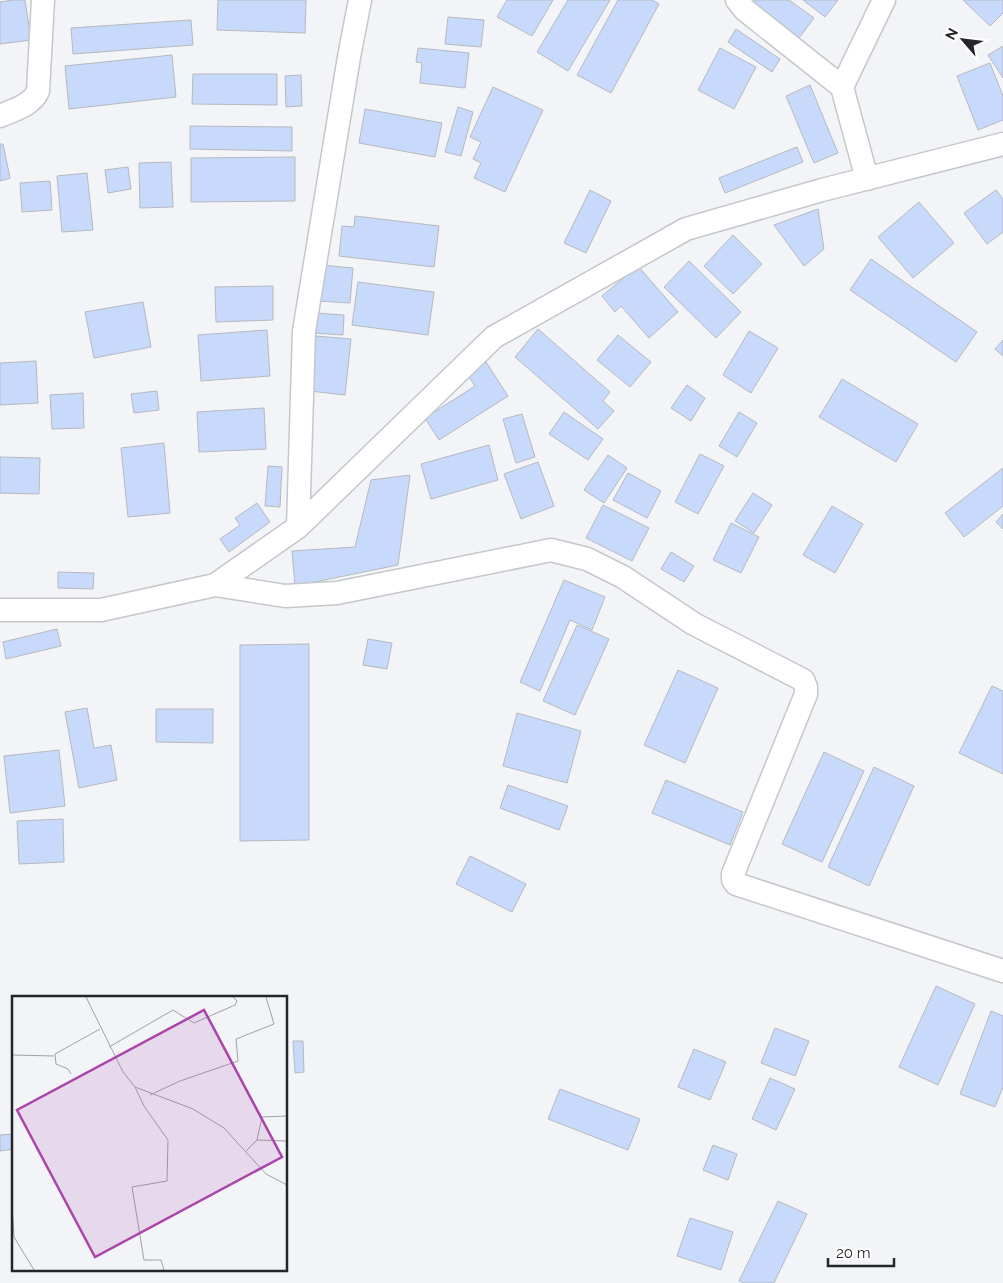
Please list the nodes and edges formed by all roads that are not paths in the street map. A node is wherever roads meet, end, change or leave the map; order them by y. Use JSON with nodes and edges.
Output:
{"nodes":[{"id":1,"x":43,"y":0,"type":"edge"},
{"id":2,"x":360,"y":0,"type":"edge"},
{"id":3,"x":737,"y":0,"type":"edge"},
{"id":4,"x":884,"y":0,"type":"edge"},
{"id":5,"x":842,"y":87,"type":"junction"},
{"id":6,"x":0,"y":116,"type":"edge"},
{"id":7,"x":1003,"y":144,"type":"edge"},
{"id":8,"x":867,"y":179,"type":"junction"},
{"id":9,"x":298,"y":527,"type":"junction"},
{"id":10,"x":215,"y":586,"type":"junction"},
{"id":11,"x":0,"y":610,"type":"edge"},
{"id":12,"x":1003,"y":971,"type":"edge"}],
"edges":[{"from":1,"to":6,"type":"street"},
{"from":2,"to":9,"type":"street"},
{"from":3,"to":5,"type":"street"},
{"from":4,"to":5,"type":"street"},
{"from":5,"to":8,"type":"street"},
{"from":7,"to":8,"type":"street"},
{"from":8,"to":9,"type":"street"},
{"from":9,"to":10,"type":"street"},
{"from":10,"to":11,"type":"street"},
{"from":10,"to":12,"type":"street"}]}
